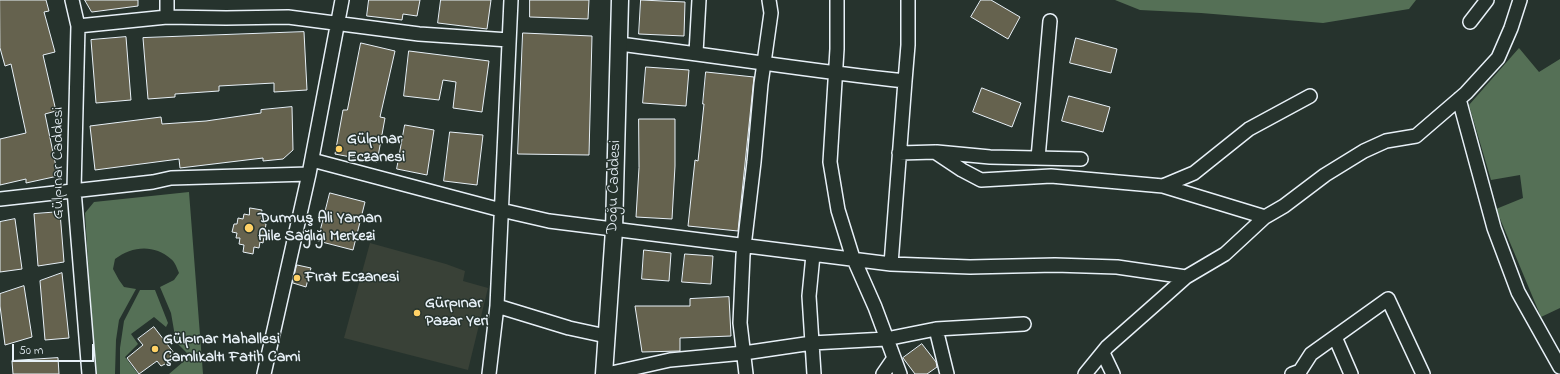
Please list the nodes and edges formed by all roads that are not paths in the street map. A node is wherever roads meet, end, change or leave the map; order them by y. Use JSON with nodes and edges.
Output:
{"nodes":[{"id":1,"x":72,"y":0,"type":"edge"},
{"id":2,"x":166,"y":0,"type":"edge"},
{"id":3,"x":342,"y":0,"type":"edge"},
{"id":4,"x":511,"y":0,"type":"edge"},
{"id":5,"x":620,"y":0,"type":"edge"},
{"id":6,"x":699,"y":0,"type":"edge"},
{"id":7,"x":769,"y":0,"type":"edge"},
{"id":8,"x":837,"y":0,"type":"edge"},
{"id":9,"x":908,"y":0,"type":"edge"},
{"id":10,"x":1487,"y":0,"type":"edge"},
{"id":11,"x":1520,"y":0,"type":"edge"},
{"id":12,"x":167,"y":17,"type":"junction"},
{"id":13,"x":1050,"y":21,"type":"dead end"},
{"id":14,"x":1470,"y":22,"type":"dead end"},
{"id":15,"x":338,"y":23,"type":"junction"},
{"id":16,"x":78,"y":26,"type":"junction"},
{"id":17,"x":509,"y":40,"type":"junction"},
{"id":18,"x":618,"y":44,"type":"junction"},
{"id":19,"x":696,"y":53,"type":"junction"},
{"id":20,"x":764,"y":63,"type":"junction"},
{"id":21,"x":835,"y":74,"type":"junction"},
{"id":22,"x":905,"y":81,"type":"junction"},
{"id":23,"x":1310,"y":96,"type":"dead end"},
{"id":24,"x":1459,"y":99,"type":"junction"},
{"id":25,"x":935,"y":152,"type":"junction"},
{"id":26,"x":898,"y":153,"type":"junction"},
{"id":27,"x":1038,"y":158,"type":"junction"},
{"id":28,"x":1081,"y":159,"type":"dead end"},
{"id":29,"x":312,"y":160,"type":"junction"},
{"id":30,"x":309,"y":174,"type":"junction"},
{"id":31,"x":1164,"y":186,"type":"junction"},
{"id":32,"x":74,"y":190,"type":"junction"},
{"id":33,"x":0,"y":199,"type":"edge"},
{"id":34,"x":500,"y":210,"type":"junction"},
{"id":35,"x":1265,"y":217,"type":"junction"},
{"id":36,"x":614,"y":230,"type":"junction"},
{"id":37,"x":744,"y":246,"type":"junction"},
{"id":38,"x":813,"y":255,"type":"junction"},
{"id":39,"x":854,"y":261,"type":"junction"},
{"id":40,"x":891,"y":264,"type":"junction"},
{"id":41,"x":1186,"y":277,"type":"junction"},
{"id":42,"x":497,"y":306,"type":"junction"},
{"id":43,"x":1024,"y":324,"type":"dead end"},
{"id":44,"x":936,"y":329,"type":"junction"},
{"id":45,"x":606,"y":336,"type":"junction"},
{"id":46,"x":1335,"y":337,"type":"junction"},
{"id":47,"x":886,"y":338,"type":"junction"},
{"id":48,"x":812,"y":343,"type":"junction"},
{"id":49,"x":1103,"y":352,"type":"junction"},
{"id":50,"x":744,"y":353,"type":"junction"},
{"id":51,"x":894,"y":358,"type":"junction"},
{"id":52,"x":1560,"y":367,"type":"edge"},
{"id":53,"x":89,"y":374,"type":"edge"},
{"id":54,"x":264,"y":374,"type":"edge"},
{"id":55,"x":488,"y":374,"type":"edge"},
{"id":56,"x":604,"y":374,"type":"edge"},
{"id":57,"x":607,"y":374,"type":"edge"},
{"id":58,"x":746,"y":374,"type":"edge"},
{"id":59,"x":814,"y":374,"type":"edge"},
{"id":60,"x":883,"y":374,"type":"edge"},
{"id":61,"x":900,"y":374,"type":"edge"},
{"id":62,"x":947,"y":374,"type":"edge"},
{"id":63,"x":1085,"y":374,"type":"edge"},
{"id":64,"x":1113,"y":374,"type":"edge"},
{"id":65,"x":1292,"y":374,"type":"edge"},
{"id":66,"x":1351,"y":374,"type":"edge"},
{"id":67,"x":1422,"y":374,"type":"edge"}],
"edges":[{"from":1,"to":16,"type":"street","name":"Gülpınar Caddesi"},
{"from":2,"to":12,"type":"street"},
{"from":3,"to":15,"type":"street"},
{"from":4,"to":17,"type":"street"},
{"from":5,"to":18,"type":"street","name":"Doğu Caddesi"},
{"from":6,"to":19,"type":"street"},
{"from":7,"to":20,"type":"street"},
{"from":8,"to":21,"type":"street"},
{"from":9,"to":22,"type":"street"},
{"from":10,"to":14,"type":"street"},
{"from":11,"to":24,"type":"street"},
{"from":12,"to":15,"type":"street"},
{"from":12,"to":16,"type":"street"},
{"from":13,"to":27,"type":"street"},
{"from":15,"to":17,"type":"street"},
{"from":15,"to":29,"type":"street"},
{"from":16,"to":32,"type":"street","name":"Gülpınar Caddesi"},
{"from":17,"to":34,"type":"street"},
{"from":18,"to":19,"type":"street"},
{"from":18,"to":36,"type":"street","name":"Doğu Caddesi"},
{"from":19,"to":20,"type":"street"},
{"from":20,"to":21,"type":"street"},
{"from":20,"to":37,"type":"street"},
{"from":21,"to":22,"type":"street"},
{"from":21,"to":39,"type":"street"},
{"from":22,"to":26,"type":"street"},
{"from":23,"to":31,"type":"street"},
{"from":24,"to":35,"type":"street"},
{"from":24,"to":52,"type":"street"},
{"from":25,"to":26,"type":"street"},
{"from":25,"to":27,"type":"street"},
{"from":25,"to":31,"type":"street"},
{"from":26,"to":40,"type":"street"},
{"from":27,"to":28,"type":"street"},
{"from":29,"to":30,"type":"street"},
{"from":29,"to":34,"type":"street"},
{"from":30,"to":32,"type":"street"},
{"from":30,"to":54,"type":"street"},
{"from":31,"to":35,"type":"street"},
{"from":32,"to":33,"type":"street"},
{"from":32,"to":53,"type":"street","name":"Gülpınar Caddesi"},
{"from":34,"to":36,"type":"street"},
{"from":34,"to":42,"type":"street"},
{"from":35,"to":41,"type":"street"},
{"from":36,"to":37,"type":"street"},
{"from":36,"to":45,"type":"street","name":"Doğu Caddesi"},
{"from":37,"to":38,"type":"street"},
{"from":37,"to":50,"type":"street"},
{"from":38,"to":39,"type":"street"},
{"from":38,"to":48,"type":"street"},
{"from":39,"to":40,"type":"street"},
{"from":39,"to":47,"type":"street"},
{"from":40,"to":41,"type":"street"},
{"from":41,"to":49,"type":"street"},
{"from":42,"to":45,"type":"street"},
{"from":42,"to":55,"type":"street"},
{"from":43,"to":44,"type":"street"},
{"from":44,"to":47,"type":"street"},
{"from":44,"to":62,"type":"street"},
{"from":45,"to":56,"type":"street","name":"Doğu Caddesi"},
{"from":46,"to":65,"type":"street"},
{"from":46,"to":66,"type":"street"},
{"from":46,"to":67,"type":"street"},
{"from":47,"to":48,"type":"street"},
{"from":47,"to":51,"type":"street"},
{"from":48,"to":50,"type":"street"},
{"from":48,"to":59,"type":"street"},
{"from":49,"to":63,"type":"street"},
{"from":49,"to":64,"type":"street"},
{"from":50,"to":57,"type":"street"},
{"from":50,"to":58,"type":"street"},
{"from":51,"to":60,"type":"street"},
{"from":51,"to":61,"type":"street"}]}
